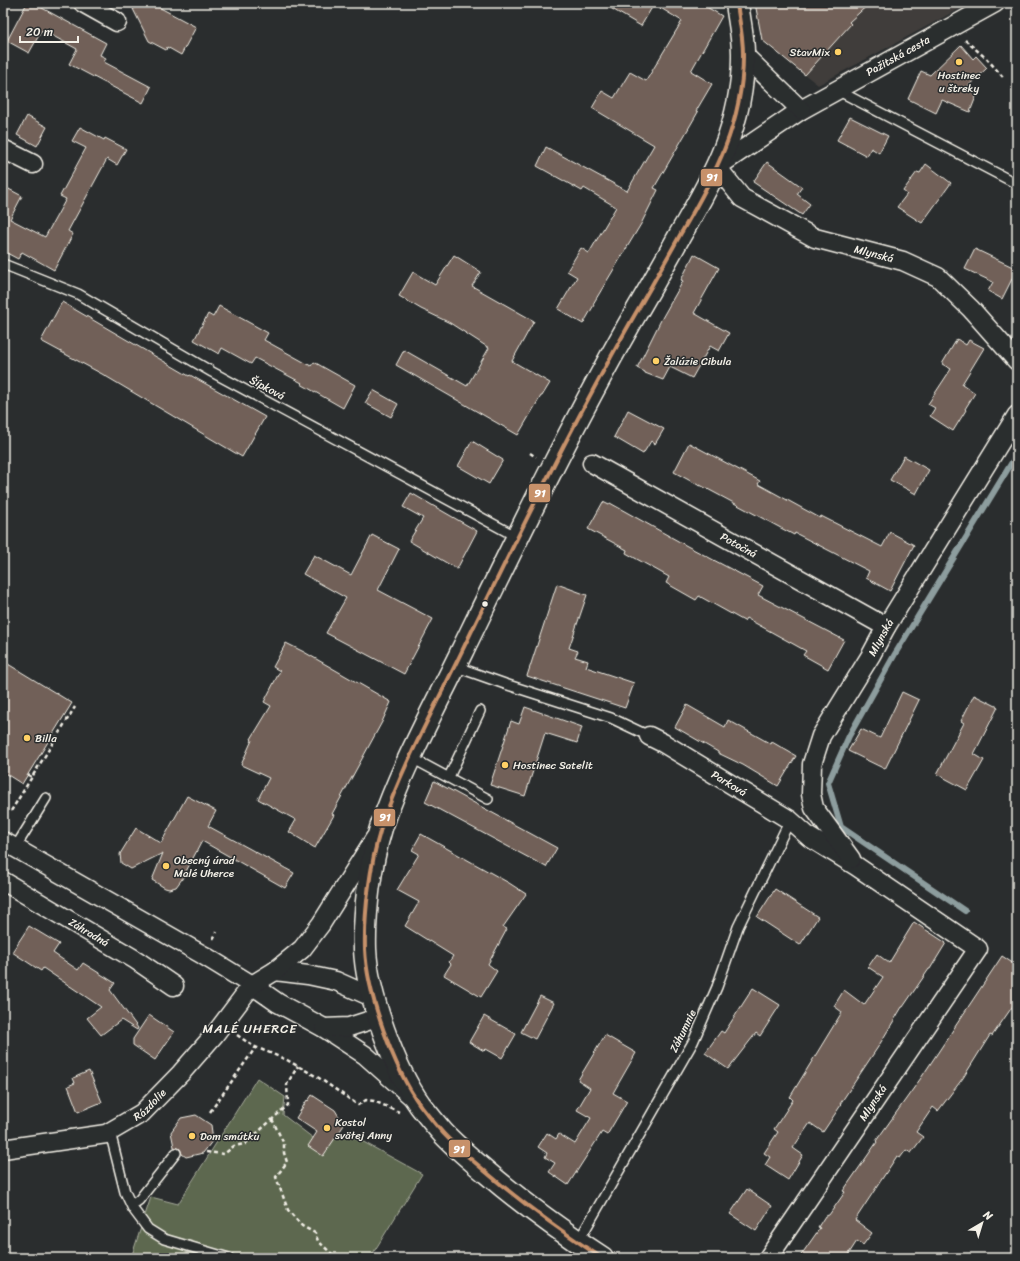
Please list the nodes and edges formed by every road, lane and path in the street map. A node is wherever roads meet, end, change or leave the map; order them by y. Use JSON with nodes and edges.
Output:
{"nodes":[{"id":1,"x":83,"y":3,"type":"edge"},
{"id":2,"x":737,"y":3,"type":"edge"},
{"id":3,"x":995,"y":3,"type":"edge"},
{"id":4,"x":117,"y":22,"type":"dead end"},
{"id":5,"x":950,"y":28,"type":"junction"},
{"id":6,"x":743,"y":54,"type":"junction"},
{"id":7,"x":1003,"y":77,"type":"dead end"},
{"id":8,"x":837,"y":90,"type":"junction"},
{"id":9,"x":801,"y":110,"type":"junction"},
{"id":10,"x":3,"y":149,"type":"edge"},
{"id":11,"x":33,"y":164,"type":"dead end"},
{"id":12,"x":718,"y":167,"type":"junction"},
{"id":13,"x":1017,"y":184,"type":"edge"},
{"id":14,"x":3,"y":264,"type":"edge"},
{"id":15,"x":1017,"y":361,"type":"edge"},
{"id":16,"x":1017,"y":416,"type":"edge"},
{"id":17,"x":592,"y":463,"type":"dead end"},
{"id":18,"x":517,"y":537,"type":"junction"},
{"id":19,"x":886,"y":627,"type":"junction"},
{"id":20,"x":454,"y":666,"type":"junction"},
{"id":21,"x":75,"y":707,"type":"dead end"},
{"id":22,"x":480,"y":711,"type":"dead end"},
{"id":23,"x":649,"y":736,"type":"joint"},
{"id":24,"x":410,"y":757,"type":"junction"},
{"id":25,"x":28,"y":775,"type":"dead end"},
{"id":26,"x":32,"y":777,"type":"junction"},
{"id":27,"x":449,"y":777,"type":"junction"},
{"id":28,"x":46,"y":798,"type":"dead end"},
{"id":29,"x":488,"y":799,"type":"dead end"},
{"id":30,"x":11,"y":811,"type":"dead end"},
{"id":31,"x":790,"y":820,"type":"junction"},
{"id":32,"x":381,"y":829,"type":"junction"},
{"id":33,"x":9,"y":844,"type":"edge"},
{"id":34,"x":856,"y":866,"type":"junction"},
{"id":35,"x":3,"y":881,"type":"edge"},
{"id":36,"x":978,"y":949,"type":"joint"},
{"id":37,"x":275,"y":971,"type":"junction"},
{"id":38,"x":252,"y":985,"type":"junction"},
{"id":39,"x":174,"y":986,"type":"dead end"},
{"id":40,"x":377,"y":1007,"type":"junction"},
{"id":41,"x":324,"y":1028,"type":"junction"},
{"id":42,"x":232,"y":1032,"type":"dead end"},
{"id":43,"x":256,"y":1047,"type":"junction"},
{"id":44,"x":298,"y":1066,"type":"junction"},
{"id":45,"x":410,"y":1108,"type":"junction"},
{"id":46,"x":210,"y":1112,"type":"dead end"},
{"id":47,"x":272,"y":1119,"type":"junction"},
{"id":48,"x":110,"y":1132,"type":"junction"},
{"id":49,"x":3,"y":1149,"type":"edge"},
{"id":50,"x":206,"y":1152,"type":"dead end"},
{"id":51,"x":176,"y":1153,"type":"dead end"},
{"id":52,"x":132,"y":1205,"type":"junction"},
{"id":53,"x":578,"y":1242,"type":"junction"},
{"id":54,"x":229,"y":1258,"type":"edge"},
{"id":55,"x":334,"y":1258,"type":"edge"},
{"id":56,"x":602,"y":1258,"type":"edge"},
{"id":57,"x":768,"y":1258,"type":"edge"}],
"edges":[{"from":1,"to":4,"type":"street"},
{"from":2,"to":6,"type":"main road"},
{"from":3,"to":5,"type":"street","name":"Pažitská cesta"},
{"from":5,"to":7,"type":"path"},
{"from":5,"to":8,"type":"street","name":"Pažitská cesta"},
{"from":6,"to":9,"type":"street"},
{"from":6,"to":12,"type":"main road"},
{"from":8,"to":9,"type":"street","name":"Pažitská cesta"},
{"from":8,"to":13,"type":"lane"},
{"from":9,"to":12,"type":"street","name":"Pažitská cesta"},
{"from":10,"to":11,"type":"street"},
{"from":12,"to":15,"type":"street","name":"Mlynská"},
{"from":12,"to":18,"type":"main road"},
{"from":14,"to":18,"type":"lane","name":"Šípková"},
{"from":16,"to":19,"type":"street","name":"Mlynská"},
{"from":17,"to":19,"type":"street","name":"Potočná"},
{"from":18,"to":20,"type":"main road"},
{"from":19,"to":34,"type":"street","name":"Mlynská"},
{"from":20,"to":23,"type":"lane","name":"Parková"},
{"from":20,"to":24,"type":"main road"},
{"from":21,"to":26,"type":"path"},
{"from":22,"to":27,"type":"lane"},
{"from":23,"to":31,"type":"street","name":"Parková"},
{"from":24,"to":27,"type":"lane"},
{"from":24,"to":32,"type":"main road"},
{"from":25,"to":26,"type":"path"},
{"from":26,"to":30,"type":"path"},
{"from":27,"to":29,"type":"lane"},
{"from":28,"to":33,"type":"lane"},
{"from":31,"to":34,"type":"street","name":"Parková"},
{"from":31,"to":53,"type":"lane","name":"Záhumnie"},
{"from":32,"to":37,"type":"street"},
{"from":32,"to":40,"type":"main road"},
{"from":33,"to":38,"type":"street"},
{"from":34,"to":36,"type":"street","name":"Parková"},
{"from":35,"to":39,"type":"street","name":"Záhradná"},
{"from":36,"to":57,"type":"street","name":"Mlynská"},
{"from":37,"to":38,"type":"street"},
{"from":37,"to":40,"type":"street"},
{"from":38,"to":41,"type":"street"},
{"from":38,"to":48,"type":"street","name":"Rázdolie"},
{"from":40,"to":41,"type":"street"},
{"from":40,"to":45,"type":"main road"},
{"from":41,"to":45,"type":"street"},
{"from":42,"to":43,"type":"path"},
{"from":43,"to":44,"type":"path"},
{"from":43,"to":46,"type":"path"},
{"from":44,"to":45,"type":"path"},
{"from":44,"to":47,"type":"path"},
{"from":45,"to":53,"type":"main road"},
{"from":47,"to":50,"type":"path"},
{"from":47,"to":55,"type":"path"},
{"from":48,"to":49,"type":"street","name":"Rázdolie"},
{"from":48,"to":52,"type":"lane"},
{"from":51,"to":52,"type":"lane"},
{"from":52,"to":54,"type":"lane"},
{"from":53,"to":56,"type":"main road"}]}
